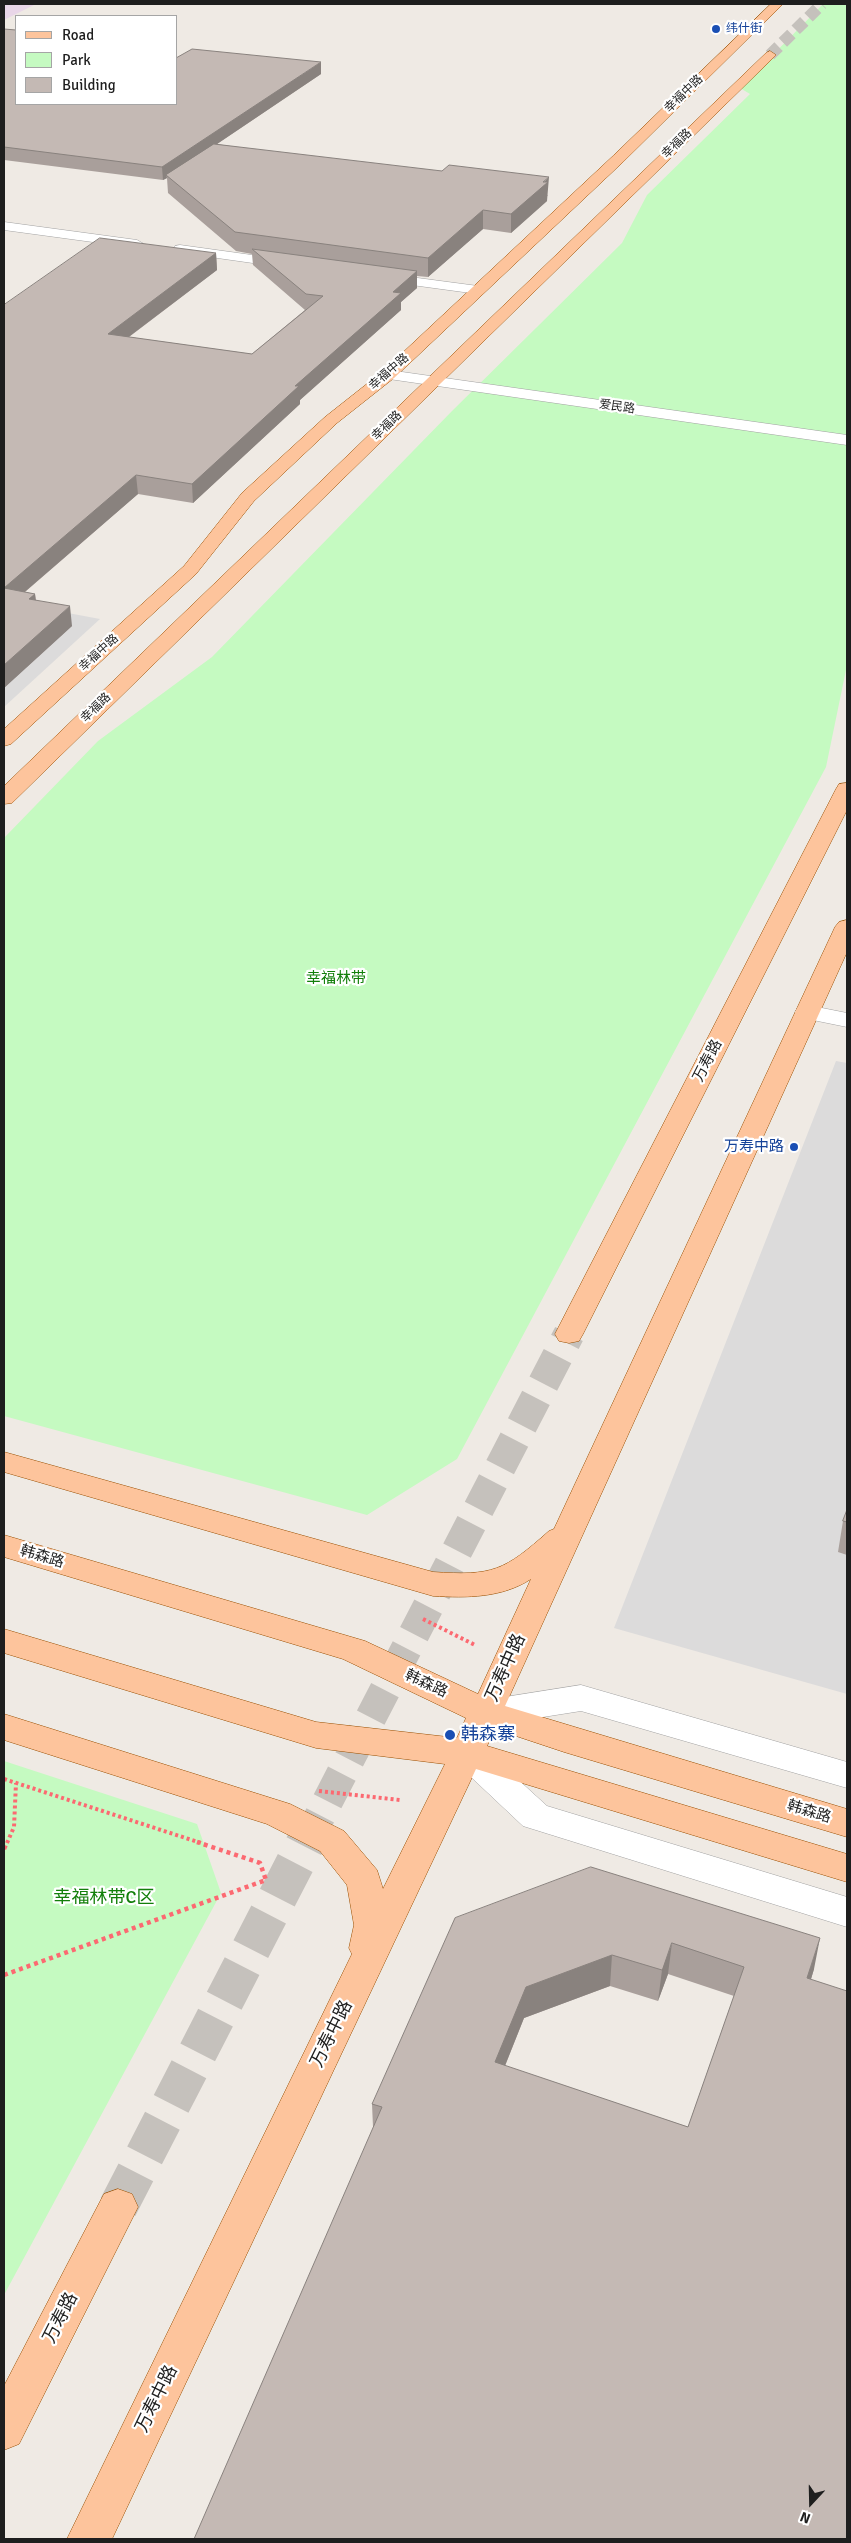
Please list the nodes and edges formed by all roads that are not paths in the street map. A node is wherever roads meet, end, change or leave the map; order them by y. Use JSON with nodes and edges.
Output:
{"nodes":[{"id":1,"x":776,"y":4,"type":"edge"},
{"id":2,"x":770,"y":54,"type":"tunnel mouth"},
{"id":3,"x":4,"y":226,"type":"edge"},
{"id":4,"x":300,"y":266,"type":"edge"},
{"id":5,"x":369,"y":275,"type":"edge"},
{"id":6,"x":478,"y":290,"type":"junction"},
{"id":7,"x":388,"y":375,"type":"junction"},
{"id":8,"x":433,"y":381,"type":"junction"},
{"id":9,"x":847,"y":440,"type":"edge"},
{"id":10,"x":4,"y":740,"type":"edge"},
{"id":11,"x":847,"y":789,"type":"edge"},
{"id":12,"x":4,"y":798,"type":"edge"},
{"id":13,"x":847,"y":927,"type":"edge"},
{"id":14,"x":807,"y":1012,"type":"junction"},
{"id":15,"x":847,"y":1020,"type":"edge"},
{"id":16,"x":569,"y":1334,"type":"tunnel mouth"},
{"id":17,"x":4,"y":1462,"type":"edge"},
{"id":18,"x":568,"y":1532,"type":"junction"},
{"id":19,"x":4,"y":1546,"type":"edge"},
{"id":20,"x":4,"y":1641,"type":"edge"},
{"id":21,"x":486,"y":1712,"type":"junction"},
{"id":22,"x":4,"y":1727,"type":"edge"},
{"id":23,"x":467,"y":1753,"type":"junction"},
{"id":24,"x":847,"y":1775,"type":"edge"},
{"id":25,"x":847,"y":1823,"type":"edge"},
{"id":26,"x":847,"y":1868,"type":"edge"},
{"id":27,"x":847,"y":1912,"type":"edge"},
{"id":28,"x":361,"y":1974,"type":"junction"},
{"id":29,"x":118,"y":2208,"type":"tunnel mouth"},
{"id":30,"x":4,"y":2429,"type":"edge"},
{"id":31,"x":89,"y":2539,"type":"edge"}],
"edges":[{"from":1,"to":6,"type":"main road","name":"幸福中路"},
{"from":2,"to":8,"type":"main road","name":"幸福路"},
{"from":3,"to":4,"type":"street"},
{"from":5,"to":6,"type":"street"},
{"from":6,"to":7,"type":"main road","name":"幸福中路"},
{"from":7,"to":8,"type":"street","name":"爱民路"},
{"from":7,"to":10,"type":"main road","name":"幸福中路"},
{"from":8,"to":9,"type":"street","name":"爱民路"},
{"from":8,"to":12,"type":"main road","name":"幸福路"},
{"from":11,"to":16,"type":"main road","name":"万寿路"},
{"from":13,"to":14,"type":"main road","name":"万寿中路"},
{"from":14,"to":15,"type":"street"},
{"from":14,"to":18,"type":"main road","name":"万寿中路"},
{"from":17,"to":18,"type":"main road"},
{"from":18,"to":21,"type":"main road","name":"万寿中路"},
{"from":19,"to":21,"type":"main road","name":"韩森路"},
{"from":20,"to":23,"type":"main road"},
{"from":21,"to":23,"type":"main road","name":"万寿中路"},
{"from":21,"to":24,"type":"street"},
{"from":21,"to":25,"type":"main road","name":"韩森路"},
{"from":22,"to":28,"type":"main road"},
{"from":23,"to":26,"type":"main road"},
{"from":23,"to":27,"type":"street"},
{"from":23,"to":28,"type":"main road","name":"万寿中路"},
{"from":28,"to":31,"type":"main road","name":"万寿中路"},
{"from":29,"to":30,"type":"main road","name":"万寿路"}]}
